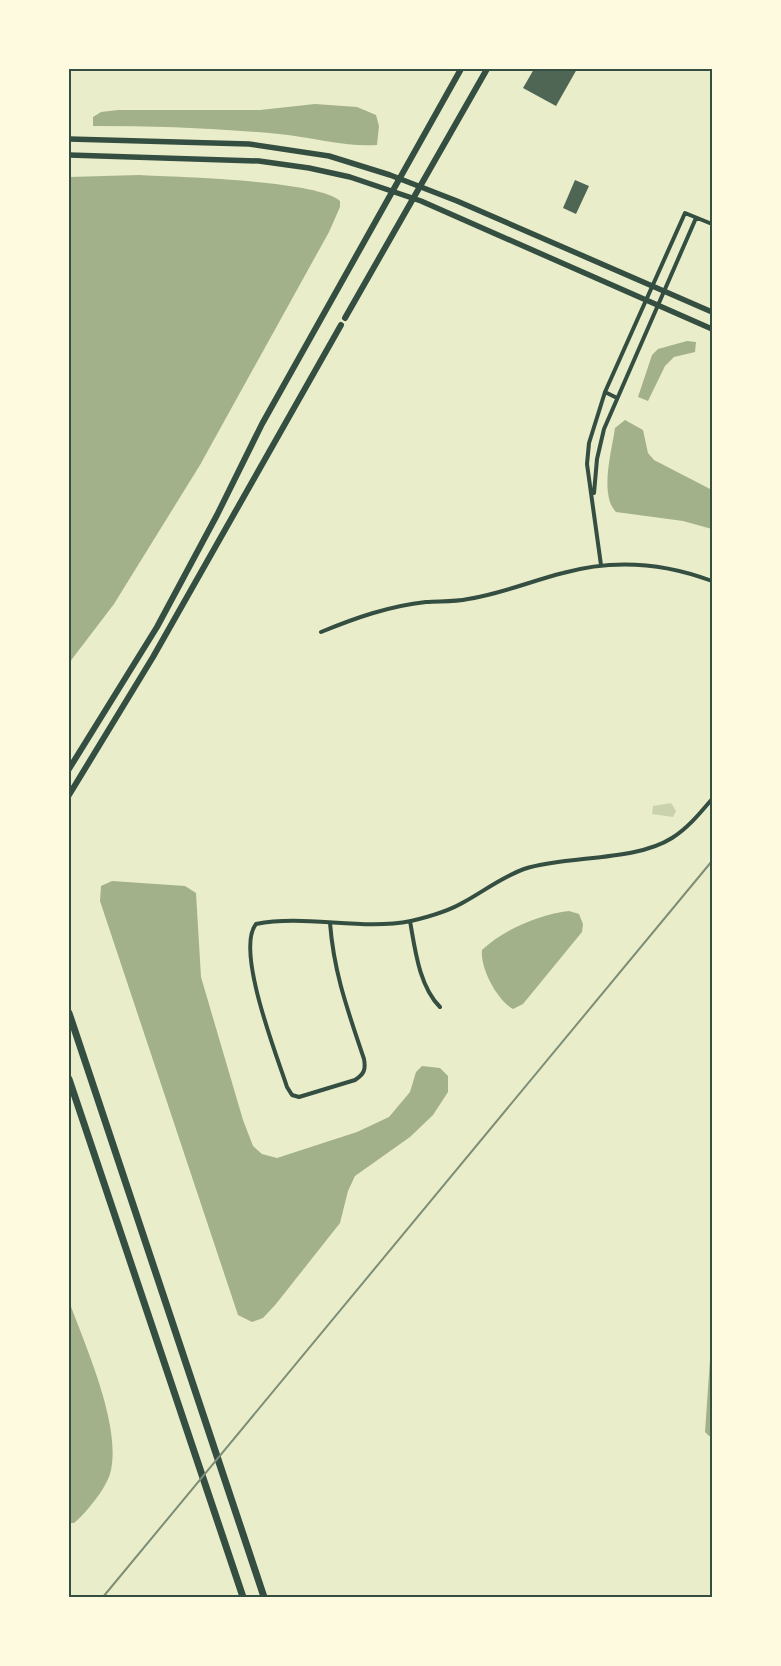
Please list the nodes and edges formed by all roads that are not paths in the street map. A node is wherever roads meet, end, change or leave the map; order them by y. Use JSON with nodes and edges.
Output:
{"nodes":[{"id":1,"x":461,"y":69,"type":"edge"},
{"id":2,"x":487,"y":69,"type":"edge"},
{"id":3,"x":69,"y":139,"type":"edge"},
{"id":4,"x":69,"y":156,"type":"edge"},
{"id":5,"x":398,"y":178,"type":"junction"},
{"id":6,"x":420,"y":186,"type":"junction"},
{"id":7,"x":392,"y":190,"type":"junction"},
{"id":8,"x":412,"y":198,"type":"junction"},
{"id":9,"x":696,"y":218,"type":"junction"},
{"id":10,"x":712,"y":224,"type":"edge"},
{"id":11,"x":652,"y":286,"type":"junction"},
{"id":12,"x":664,"y":291,"type":"junction"},
{"id":13,"x":646,"y":300,"type":"junction"},
{"id":14,"x":658,"y":305,"type":"junction"},
{"id":15,"x":712,"y":312,"type":"edge"},
{"id":16,"x":345,"y":318,"type":"joint"},
{"id":17,"x":341,"y":325,"type":"joint"},
{"id":18,"x":712,"y":329,"type":"edge"},
{"id":19,"x":605,"y":392,"type":"junction"},
{"id":20,"x":617,"y":398,"type":"junction"},
{"id":21,"x":593,"y":497,"type":"junction"},
{"id":22,"x":601,"y":565,"type":"junction"},
{"id":23,"x":712,"y":581,"type":"edge"},
{"id":24,"x":321,"y":632,"type":"dead end"},
{"id":25,"x":69,"y":769,"type":"edge"},
{"id":26,"x":69,"y":795,"type":"edge"},
{"id":27,"x":712,"y":799,"type":"edge"},
{"id":28,"x":410,"y":921,"type":"junction"},
{"id":29,"x":330,"y":923,"type":"junction"},
{"id":30,"x":440,"y":1007,"type":"dead end"},
{"id":31,"x":69,"y":1013,"type":"edge"},
{"id":32,"x":69,"y":1079,"type":"edge"},
{"id":33,"x":242,"y":1597,"type":"edge"},
{"id":34,"x":264,"y":1597,"type":"edge"}],
"edges":[{"from":1,"to":5,"type":"main road"},
{"from":2,"to":6,"type":"main road"},
{"from":3,"to":5,"type":"main road"},
{"from":4,"to":7,"type":"main road"},
{"from":5,"to":6,"type":"main road"},
{"from":5,"to":7,"type":"main road"},
{"from":6,"to":8,"type":"main road"},
{"from":6,"to":11,"type":"main road"},
{"from":7,"to":8,"type":"main road"},
{"from":7,"to":25,"type":"main road"},
{"from":8,"to":13,"type":"main road"},
{"from":8,"to":16,"type":"main road"},
{"from":9,"to":10,"type":"street"},
{"from":9,"to":11,"type":"street"},
{"from":9,"to":12,"type":"street"},
{"from":11,"to":12,"type":"main road"},
{"from":11,"to":13,"type":"street"},
{"from":12,"to":14,"type":"street"},
{"from":12,"to":15,"type":"main road"},
{"from":13,"to":14,"type":"main road"},
{"from":13,"to":19,"type":"street"},
{"from":14,"to":18,"type":"main road"},
{"from":14,"to":20,"type":"street"},
{"from":16,"to":17,"type":"main road"},
{"from":17,"to":26,"type":"main road"},
{"from":19,"to":20,"type":"street"},
{"from":19,"to":21,"type":"street"},
{"from":20,"to":21,"type":"street"},
{"from":21,"to":22,"type":"street"},
{"from":22,"to":23,"type":"street"},
{"from":22,"to":24,"type":"street"},
{"from":27,"to":28,"type":"street"},
{"from":28,"to":29,"type":"street"},
{"from":28,"to":30,"type":"street"},
{"from":29,"to":29,"type":"street"},
{"from":31,"to":34,"type":"highway"},
{"from":32,"to":33,"type":"highway"}]}
